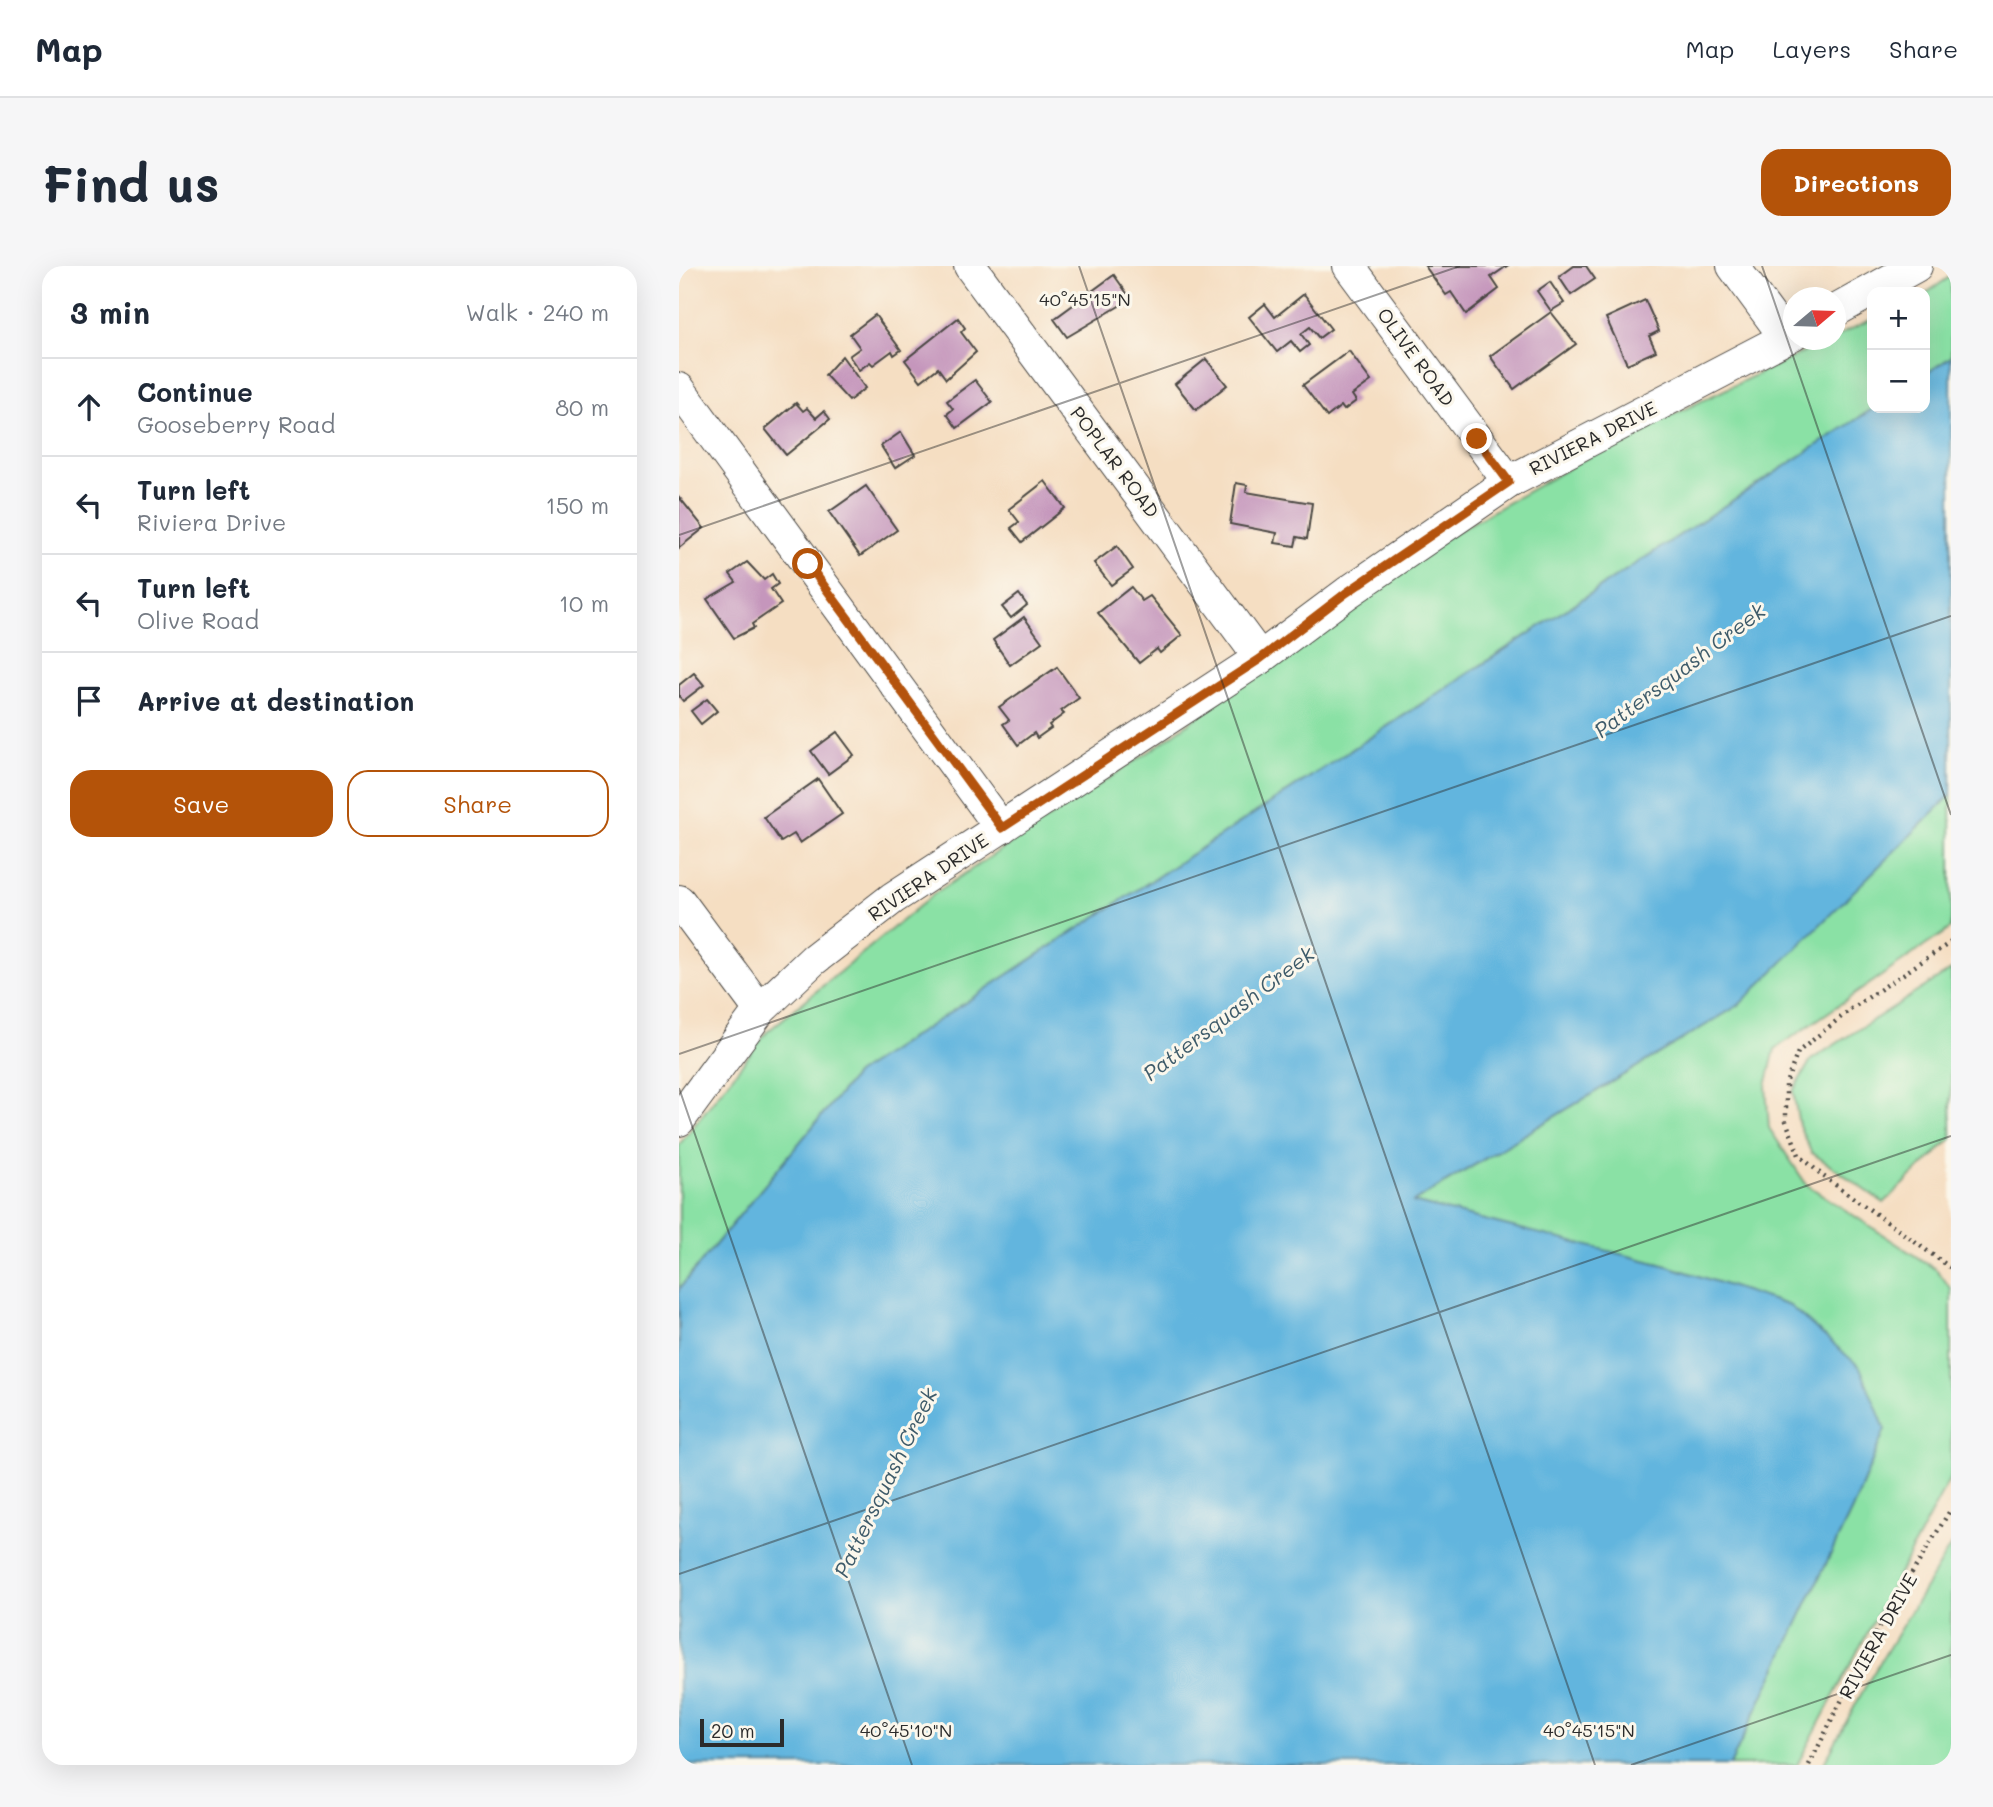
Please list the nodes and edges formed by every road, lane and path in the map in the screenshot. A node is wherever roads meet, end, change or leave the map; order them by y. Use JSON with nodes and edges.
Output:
{"nodes":[{"id":1,"x":969,"y":266,"type":"edge"},
{"id":2,"x":1349,"y":266,"type":"edge"},
{"id":3,"x":1733,"y":266,"type":"edge"},
{"id":4,"x":1916,"y":266,"type":"edge"},
{"id":5,"x":1846,"y":305,"type":"edge"},
{"id":6,"x":1783,"y":327,"type":"edge"},
{"id":7,"x":1783,"y":340,"type":"edge"},
{"id":8,"x":679,"y":389,"type":"edge"},
{"id":9,"x":1509,"y":482,"type":"junction"},
{"id":10,"x":1260,"y":659,"type":"junction"},
{"id":11,"x":1002,"y":828,"type":"junction"},
{"id":12,"x":679,"y":901,"type":"edge"},
{"id":13,"x":1951,"y":942,"type":"edge"},
{"id":14,"x":760,"y":1010,"type":"junction"},
{"id":15,"x":679,"y":1120,"type":"edge"},
{"id":16,"x":1951,"y":1268,"type":"edge"},
{"id":17,"x":1951,"y":1509,"type":"edge"},
{"id":18,"x":1809,"y":1765,"type":"edge"}],
"edges":[{"from":1,"to":10,"type":"street","name":"POPLAR ROAD"},
{"from":2,"to":9,"type":"street","name":"OLIVE ROAD"},
{"from":3,"to":6,"type":"street"},
{"from":4,"to":5,"type":"street"},
{"from":7,"to":9,"type":"street","name":"RIVIERA DRIVE"},
{"from":8,"to":11,"type":"street"},
{"from":9,"to":10,"type":"street","name":"RIVIERA DRIVE"},
{"from":10,"to":11,"type":"street","name":"RIVIERA DRIVE"},
{"from":11,"to":14,"type":"street","name":"RIVIERA DRIVE"},
{"from":12,"to":14,"type":"street"},
{"from":13,"to":16,"type":"path"},
{"from":14,"to":15,"type":"street","name":"RIVIERA DRIVE"},
{"from":17,"to":18,"type":"path","name":"RIVIERA DRIVE"}]}
